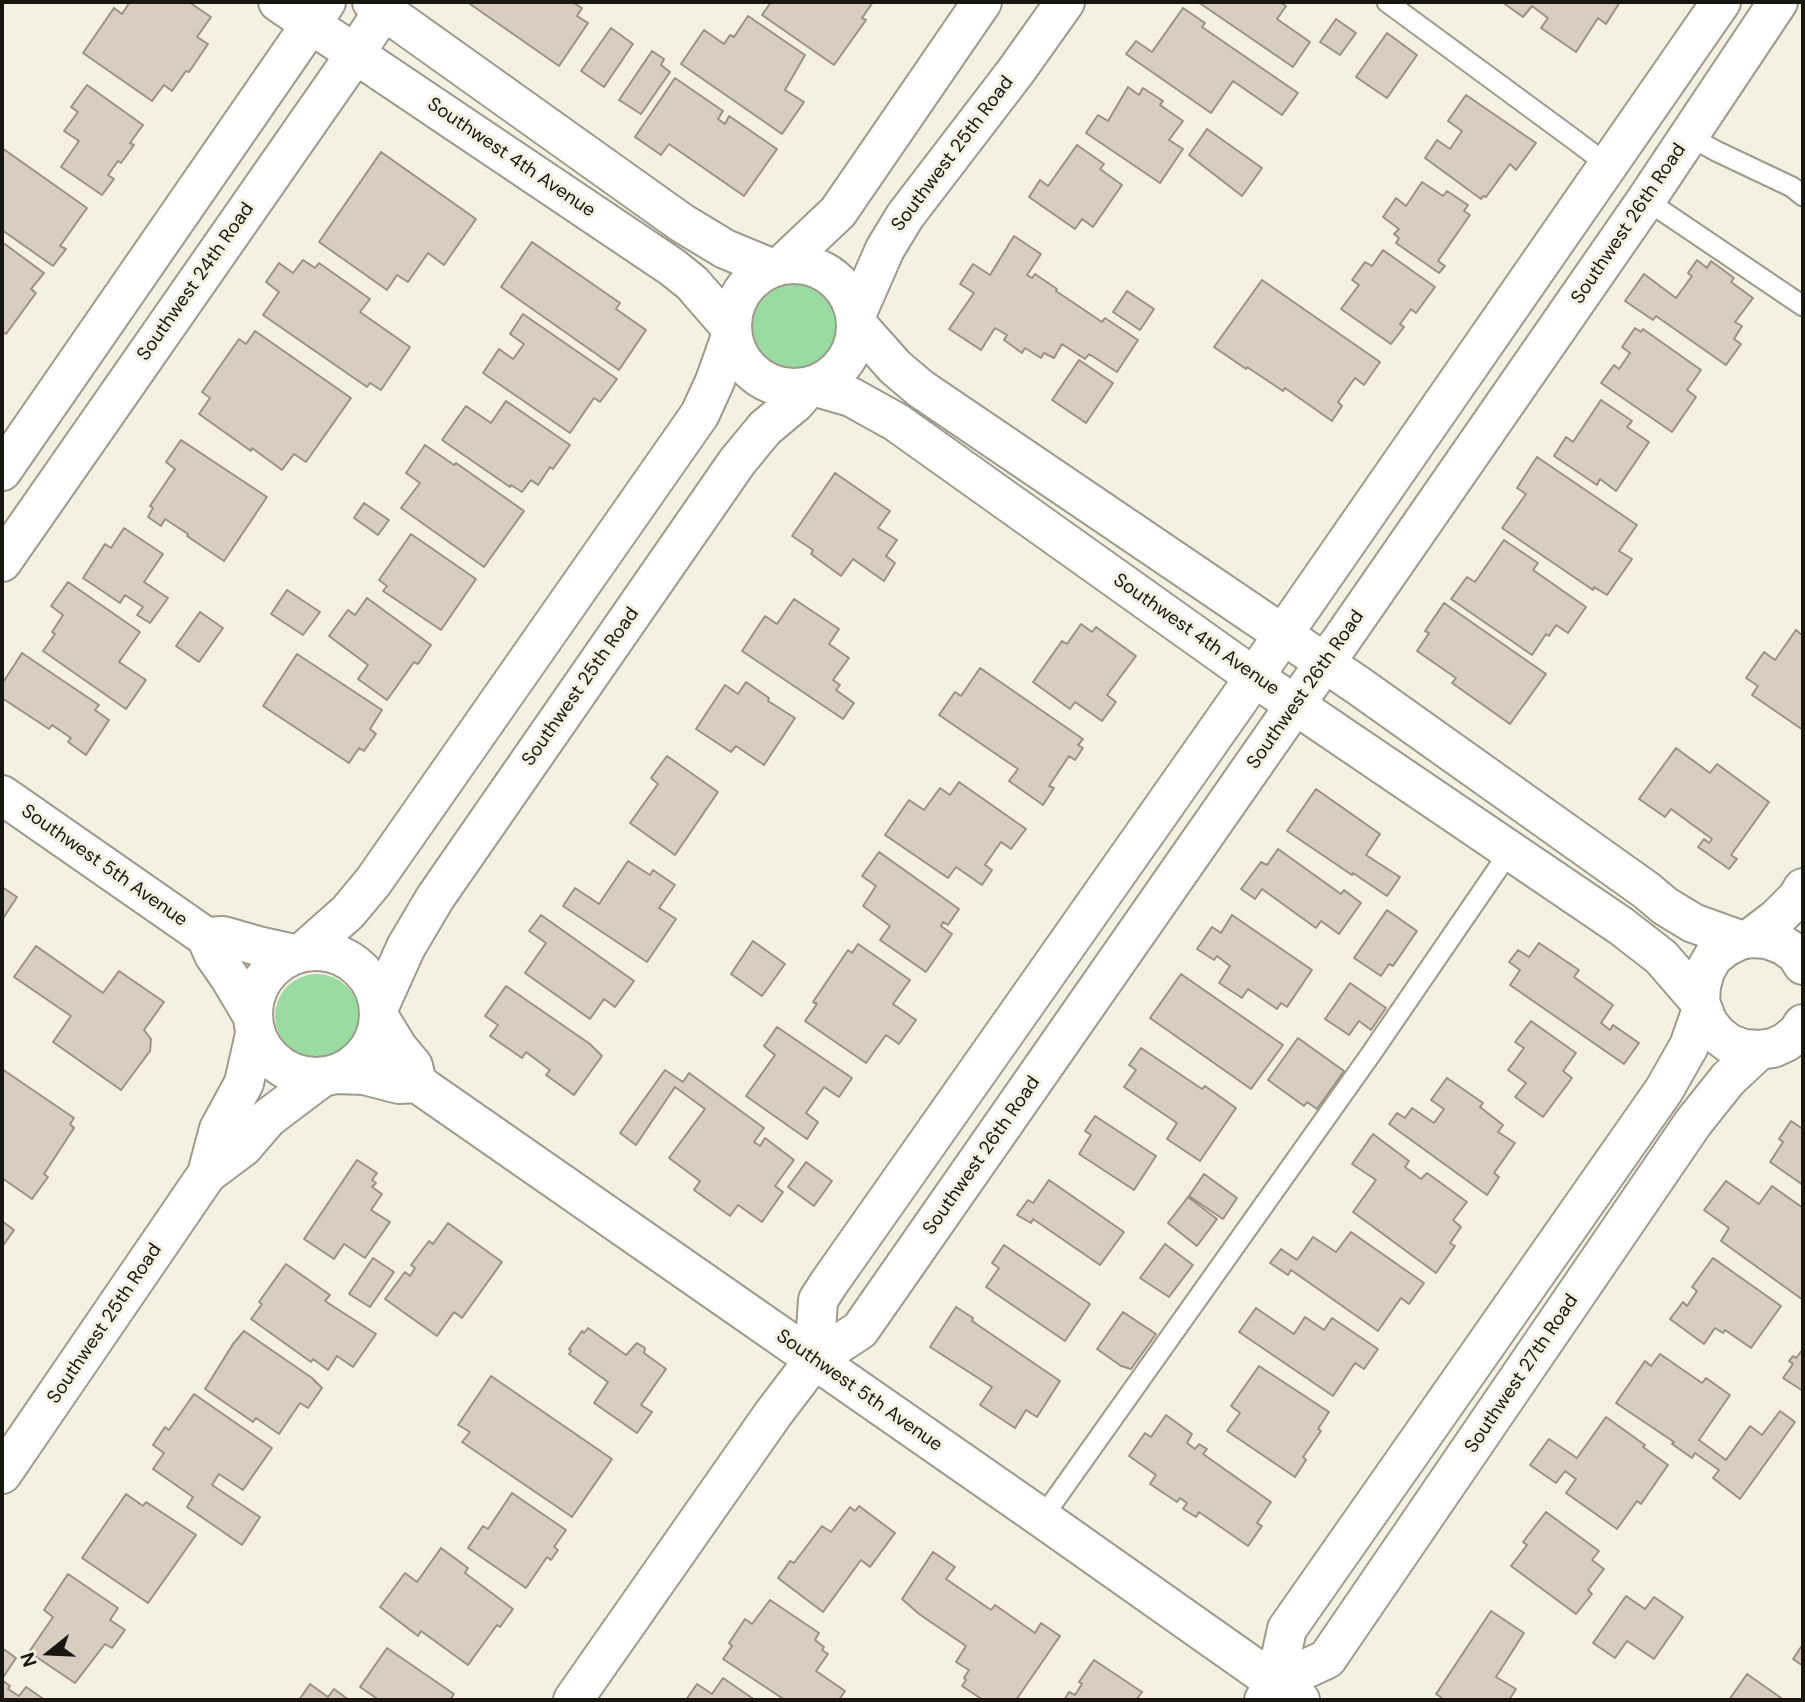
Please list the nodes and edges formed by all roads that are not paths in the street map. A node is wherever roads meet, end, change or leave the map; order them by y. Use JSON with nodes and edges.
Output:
{"nodes":[{"id":1,"x":278,"y":2,"type":"edge"},
{"id":2,"x":982,"y":2,"type":"edge"},
{"id":3,"x":1065,"y":2,"type":"edge"},
{"id":4,"x":1387,"y":2,"type":"edge"},
{"id":5,"x":1721,"y":2,"type":"edge"},
{"id":6,"x":1778,"y":2,"type":"edge"},
{"id":7,"x":381,"y":4,"type":"edge"},
{"id":8,"x":318,"y":13,"type":"edge"},
{"id":9,"x":354,"y":54,"type":"junction"},
{"id":10,"x":1689,"y":136,"type":"junction"},
{"id":11,"x":1608,"y":166,"type":"junction"},
{"id":12,"x":1803,"y":195,"type":"edge"},
{"id":13,"x":1646,"y":200,"type":"junction"},
{"id":14,"x":777,"y":266,"type":"junction"},
{"id":15,"x":1803,"y":306,"type":"edge"},
{"id":16,"x":856,"y":319,"type":"junction"},
{"id":17,"x":732,"y":331,"type":"junction"},
{"id":18,"x":811,"y":386,"type":"junction"},
{"id":19,"x":2,"y":471,"type":"edge"},
{"id":20,"x":2,"y":562,"type":"edge"},
{"id":21,"x":1283,"y":634,"type":"junction"},
{"id":22,"x":1325,"y":662,"type":"junction"},
{"id":23,"x":1254,"y":677,"type":"junction"},
{"id":24,"x":1296,"y":705,"type":"junction"},
{"id":25,"x":2,"y":795,"type":"edge"},
{"id":26,"x":1510,"y":851,"type":"junction"},
{"id":27,"x":1803,"y":888,"type":"edge"},
{"id":28,"x":206,"y":937,"type":"junction"},
{"id":29,"x":1746,"y":939,"type":"junction"},
{"id":30,"x":299,"y":952,"type":"junction"},
{"id":31,"x":1803,"y":965,"type":"edge"},
{"id":32,"x":1701,"y":1006,"type":"junction"},
{"id":33,"x":379,"y":1012,"type":"junction"},
{"id":34,"x":254,"y":1024,"type":"junction"},
{"id":35,"x":1803,"y":1024,"type":"edge"},
{"id":36,"x":1779,"y":1050,"type":"edge"},
{"id":37,"x":329,"y":1076,"type":"junction"},
{"id":38,"x":417,"y":1083,"type":"junction"},
{"id":39,"x":207,"y":1174,"type":"junction"},
{"id":40,"x":814,"y":1360,"type":"junction"},
{"id":41,"x":2,"y":1474,"type":"edge"},
{"id":42,"x":1042,"y":1518,"type":"junction"},
{"id":43,"x":1280,"y":1695,"type":"edge"},
{"id":44,"x":573,"y":1700,"type":"edge"}],
"edges":[{"from":1,"to":8,"type":"street","name":"Southwest 4th Avenue"},
{"from":2,"to":14,"type":"street"},
{"from":3,"to":16,"type":"street","name":"Southwest 25th Road"},
{"from":4,"to":11,"type":"lane"},
{"from":5,"to":11,"type":"street"},
{"from":6,"to":10,"type":"street","name":"Southwest 26th Road"},
{"from":7,"to":9,"type":"street","name":"Southwest 24th Road"},
{"from":7,"to":14,"type":"street"},
{"from":8,"to":9,"type":"street","name":"Southwest 4th Avenue"},
{"from":8,"to":19,"type":"street"},
{"from":9,"to":17,"type":"street","name":"Southwest 4th Avenue"},
{"from":9,"to":20,"type":"street","name":"Southwest 24th Road"},
{"from":10,"to":12,"type":"lane"},
{"from":10,"to":13,"type":"street","name":"Southwest 26th Road"},
{"from":11,"to":21,"type":"street"},
{"from":13,"to":15,"type":"lane"},
{"from":13,"to":22,"type":"street","name":"Southwest 26th Road"},
{"from":14,"to":16,"type":"street"},
{"from":14,"to":17,"type":"street"},
{"from":16,"to":18,"type":"street"},
{"from":16,"to":21,"type":"street"},
{"from":17,"to":18,"type":"street"},
{"from":17,"to":30,"type":"street"},
{"from":18,"to":23,"type":"street","name":"Southwest 4th Avenue"},
{"from":18,"to":33,"type":"street","name":"Southwest 25th Road"},
{"from":21,"to":22,"type":"street"},
{"from":21,"to":23,"type":"street"},
{"from":22,"to":24,"type":"street","name":"Southwest 26th Road"},
{"from":22,"to":29,"type":"street"},
{"from":23,"to":24,"type":"street","name":"Southwest 4th Avenue"},
{"from":23,"to":40,"type":"street"},
{"from":24,"to":26,"type":"street","name":"Southwest 4th Avenue"},
{"from":24,"to":40,"type":"street","name":"Southwest 26th Road"},
{"from":25,"to":28,"type":"street","name":"Southwest 5th Avenue"},
{"from":26,"to":32,"type":"street","name":"Southwest 4th Avenue"},
{"from":26,"to":42,"type":"lane"},
{"from":27,"to":29,"type":"street"},
{"from":28,"to":30,"type":"street","name":"Southwest 5th Avenue"},
{"from":28,"to":34,"type":"street","name":"Southwest 5th Avenue"},
{"from":29,"to":31,"type":"street"},
{"from":29,"to":32,"type":"street"},
{"from":30,"to":33,"type":"street"},
{"from":30,"to":34,"type":"street"},
{"from":32,"to":36,"type":"street","name":"Southwest 4th Avenue"},
{"from":32,"to":43,"type":"street"},
{"from":33,"to":37,"type":"street"},
{"from":33,"to":38,"type":"street","name":"Southwest 5th Avenue"},
{"from":34,"to":37,"type":"street"},
{"from":34,"to":39,"type":"street","name":"Southwest 25th Road"},
{"from":35,"to":36,"type":"street","name":"Southwest 27th Road"},
{"from":36,"to":43,"type":"street","name":"Southwest 27th Road"},
{"from":37,"to":38,"type":"street","name":"Southwest 5th Avenue"},
{"from":37,"to":39,"type":"street","name":"Southwest 25th Road"},
{"from":38,"to":40,"type":"street","name":"Southwest 5th Avenue"},
{"from":39,"to":41,"type":"street","name":"Southwest 25th Road"},
{"from":40,"to":42,"type":"street","name":"Southwest 5th Avenue"},
{"from":40,"to":44,"type":"street","name":"Southwest 26th Road"},
{"from":42,"to":43,"type":"street","name":"Southwest 5th Avenue"}]}
